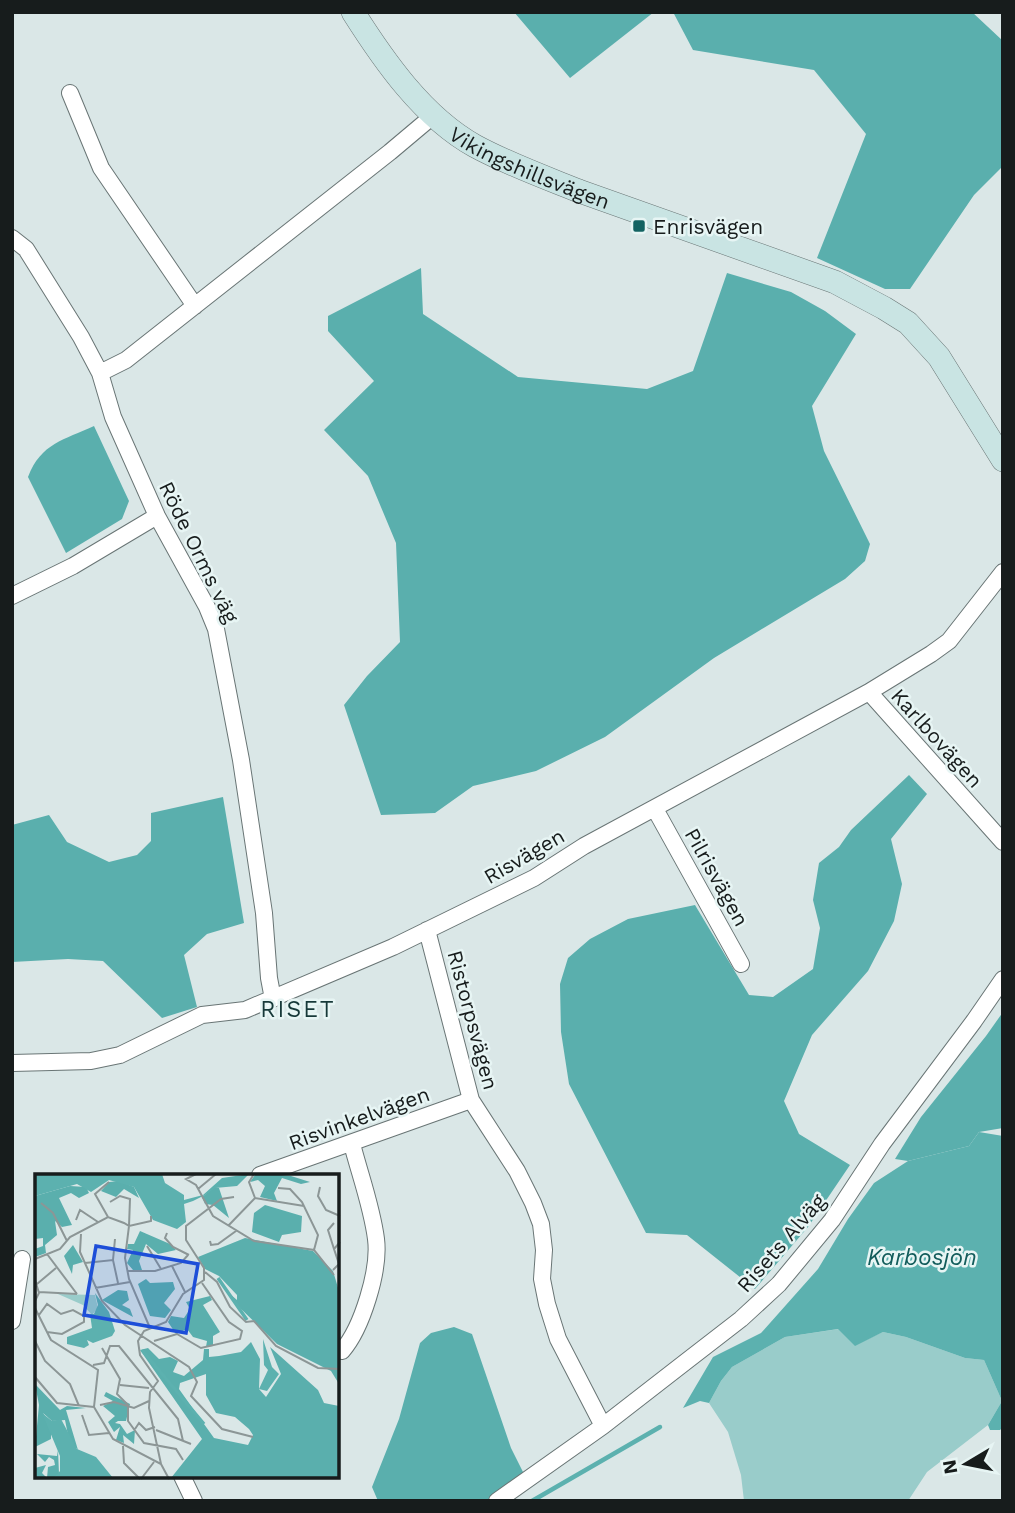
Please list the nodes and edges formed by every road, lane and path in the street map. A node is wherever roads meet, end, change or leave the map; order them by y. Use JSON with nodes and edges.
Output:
{"nodes":[{"id":1,"x":353,"y":12,"type":"edge"},
{"id":2,"x":70,"y":93,"type":"dead end"},
{"id":3,"x":434,"y":115,"type":"junction"},
{"id":4,"x":12,"y":238,"type":"edge"},
{"id":5,"x":194,"y":306,"type":"junction"},
{"id":6,"x":100,"y":373,"type":"junction"},
{"id":7,"x":1003,"y":460,"type":"edge"},
{"id":8,"x":157,"y":516,"type":"junction"},
{"id":9,"x":1003,"y":572,"type":"edge"},
{"id":10,"x":12,"y":596,"type":"edge"},
{"id":11,"x":869,"y":692,"type":"junction"},
{"id":12,"x":655,"y":809,"type":"junction"},
{"id":13,"x":1003,"y":842,"type":"edge"},
{"id":14,"x":427,"y":930,"type":"junction"},
{"id":15,"x":741,"y":964,"type":"dead end"},
{"id":16,"x":1003,"y":979,"type":"edge"},
{"id":17,"x":273,"y":999,"type":"junction"},
{"id":18,"x":12,"y":1063,"type":"edge"},
{"id":19,"x":471,"y":1100,"type":"junction"},
{"id":20,"x":352,"y":1144,"type":"junction"},
{"id":21,"x":263,"y":1174,"type":"edge"},
{"id":22,"x":24,"y":1258,"type":"edge"},
{"id":23,"x":12,"y":1321,"type":"edge"},
{"id":24,"x":342,"y":1351,"type":"dead end"},
{"id":25,"x":603,"y":1426,"type":"junction"},
{"id":26,"x":183,"y":1478,"type":"edge"},
{"id":27,"x":194,"y":1501,"type":"edge"},
{"id":28,"x":497,"y":1501,"type":"edge"}],
"edges":[{"from":1,"to":3,"type":"street","name":"Vikingshillsvägen"},
{"from":2,"to":5,"type":"street"},
{"from":3,"to":5,"type":"street"},
{"from":3,"to":7,"type":"street","name":"Vikingshillsvägen"},
{"from":4,"to":6,"type":"street","name":"Röde Orms väg"},
{"from":5,"to":6,"type":"street"},
{"from":6,"to":8,"type":"street","name":"Röde Orms väg"},
{"from":8,"to":10,"type":"street"},
{"from":8,"to":17,"type":"street","name":"Röde Orms väg"},
{"from":9,"to":11,"type":"street","name":"Risvägen"},
{"from":11,"to":12,"type":"street","name":"Risvägen"},
{"from":11,"to":13,"type":"street","name":"Karlbovägen"},
{"from":12,"to":14,"type":"street","name":"Risvägen"},
{"from":12,"to":15,"type":"street","name":"Pilrisvägen"},
{"from":14,"to":17,"type":"street","name":"Risvägen"},
{"from":14,"to":19,"type":"street","name":"Ristorpsvägen"},
{"from":16,"to":25,"type":"street","name":"Risets Alväg"},
{"from":17,"to":18,"type":"street","name":"Risvägen"},
{"from":19,"to":20,"type":"street","name":"Risvinkelvägen"},
{"from":19,"to":25,"type":"street","name":"Ristorpsvägen"},
{"from":20,"to":21,"type":"street","name":"Risvinkelvägen"},
{"from":20,"to":24,"type":"street"},
{"from":22,"to":23,"type":"street"},
{"from":25,"to":28,"type":"street","name":"Risets Alväg"},
{"from":26,"to":27,"type":"street"}]}
